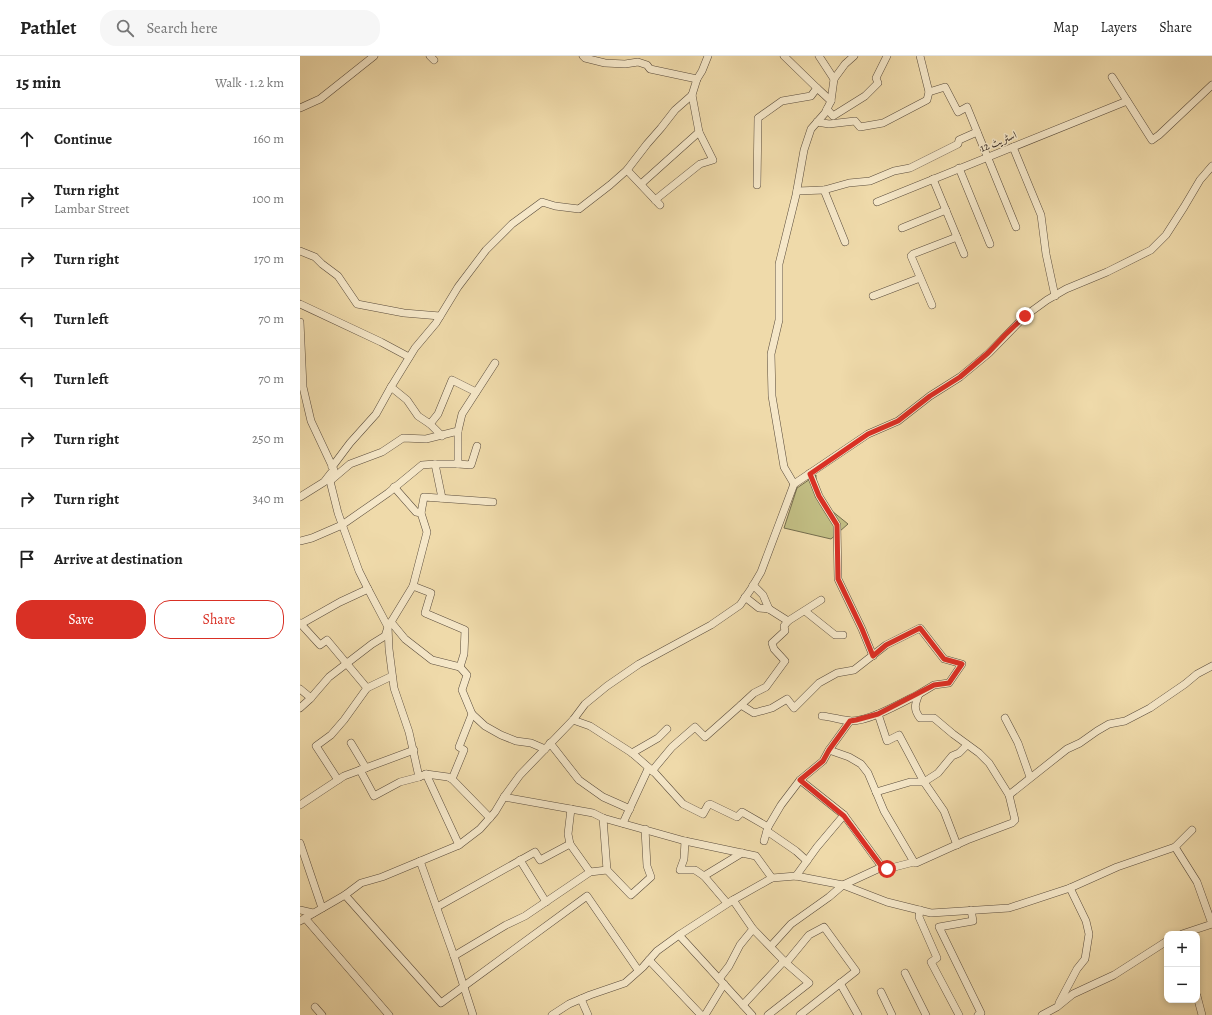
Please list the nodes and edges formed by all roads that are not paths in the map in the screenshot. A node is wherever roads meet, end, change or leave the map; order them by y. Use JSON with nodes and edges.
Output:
{"nodes":[{"id":1,"x":374,"y":56,"type":"edge"},
{"id":2,"x":583,"y":56,"type":"edge"},
{"id":3,"x":708,"y":56,"type":"edge"},
{"id":4,"x":784,"y":56,"type":"edge"},
{"id":5,"x":819,"y":56,"type":"edge"},
{"id":6,"x":854,"y":56,"type":"edge"},
{"id":7,"x":887,"y":56,"type":"edge"},
{"id":8,"x":920,"y":56,"type":"edge"},
{"id":9,"x":1112,"y":77,"type":"dead end"},
{"id":10,"x":697,"y":78,"type":"junction"},
{"id":11,"x":834,"y":79,"type":"junction"},
{"id":12,"x":1212,"y":85,"type":"edge"},
{"id":13,"x":817,"y":88,"type":"junction"},
{"id":14,"x":929,"y":92,"type":"junction"},
{"id":15,"x":692,"y":95,"type":"junction"},
{"id":16,"x":832,"y":101,"type":"junction"},
{"id":17,"x":1127,"y":101,"type":"junction"},
{"id":18,"x":300,"y":108,"type":"edge"},
{"id":19,"x":827,"y":109,"type":"junction"},
{"id":20,"x":817,"y":122,"type":"junction"},
{"id":21,"x":699,"y":132,"type":"junction"},
{"id":22,"x":977,"y":132,"type":"junction"},
{"id":23,"x":1013,"y":147,"type":"junction"},
{"id":24,"x":988,"y":157,"type":"junction"},
{"id":25,"x":1212,"y":166,"type":"edge"},
{"id":26,"x":959,"y":168,"type":"junction"},
{"id":27,"x":627,"y":170,"type":"junction"},
{"id":28,"x":933,"y":179,"type":"junction"},
{"id":29,"x":640,"y":184,"type":"junction"},
{"id":30,"x":757,"y":185,"type":"dead end"},
{"id":31,"x":824,"y":190,"type":"junction"},
{"id":32,"x":797,"y":191,"type":"junction"},
{"id":33,"x":876,"y":202,"type":"dead end"},
{"id":34,"x":946,"y":210,"type":"junction"},
{"id":35,"x":1016,"y":226,"type":"dead end"},
{"id":36,"x":902,"y":228,"type":"dead end"},
{"id":37,"x":957,"y":237,"type":"junction"},
{"id":38,"x":845,"y":242,"type":"dead end"},
{"id":39,"x":990,"y":244,"type":"dead end"},
{"id":40,"x":300,"y":251,"type":"edge"},
{"id":41,"x":964,"y":254,"type":"dead end"},
{"id":42,"x":920,"y":278,"type":"junction"},
{"id":43,"x":873,"y":296,"type":"dead end"},
{"id":44,"x":1055,"y":296,"type":"junction"},
{"id":45,"x":300,"y":304,"type":"edge"},
{"id":46,"x":932,"y":305,"type":"dead end"},
{"id":47,"x":440,"y":316,"type":"junction"},
{"id":48,"x":300,"y":322,"type":"edge"},
{"id":49,"x":409,"y":357,"type":"junction"},
{"id":50,"x":495,"y":362,"type":"dead end"},
{"id":51,"x":391,"y":387,"type":"junction"},
{"id":52,"x":476,"y":392,"type":"junction"},
{"id":53,"x":430,"y":424,"type":"junction"},
{"id":54,"x":458,"y":431,"type":"junction"},
{"id":55,"x":442,"y":436,"type":"junction"},
{"id":56,"x":477,"y":446,"type":"dead end"},
{"id":57,"x":435,"y":464,"type":"junction"},
{"id":58,"x":458,"y":464,"type":"junction"},
{"id":59,"x":333,"y":469,"type":"junction"},
{"id":60,"x":810,"y":474,"type":"junction"},
{"id":61,"x":330,"y":481,"type":"junction"},
{"id":62,"x":794,"y":484,"type":"junction"},
{"id":63,"x":394,"y":487,"type":"junction"},
{"id":64,"x":300,"y":497,"type":"edge"},
{"id":65,"x":442,"y":498,"type":"junction"},
{"id":66,"x":493,"y":502,"type":"dead end"},
{"id":67,"x":421,"y":513,"type":"junction"},
{"id":68,"x":342,"y":525,"type":"junction"},
{"id":69,"x":300,"y":541,"type":"edge"},
{"id":70,"x":753,"y":585,"type":"junction"},
{"id":71,"x":413,"y":586,"type":"junction"},
{"id":72,"x":368,"y":589,"type":"junction"},
{"id":73,"x":745,"y":598,"type":"junction"},
{"id":74,"x":821,"y":600,"type":"dead end"},
{"id":75,"x":769,"y":609,"type":"junction"},
{"id":76,"x":805,"y":610,"type":"junction"},
{"id":77,"x":788,"y":622,"type":"junction"},
{"id":78,"x":300,"y":623,"type":"edge"},
{"id":79,"x":390,"y":624,"type":"junction"},
{"id":80,"x":843,"y":635,"type":"dead end"},
{"id":81,"x":873,"y":656,"type":"junction"},
{"id":82,"x":347,"y":663,"type":"junction"},
{"id":83,"x":1212,"y":666,"type":"edge"},
{"id":84,"x":460,"y":667,"type":"junction"},
{"id":85,"x":392,"y":676,"type":"junction"},
{"id":86,"x":367,"y":688,"type":"junction"},
{"id":87,"x":300,"y":689,"type":"edge"},
{"id":88,"x":919,"y":694,"type":"junction"},
{"id":89,"x":311,"y":698,"type":"junction"},
{"id":90,"x":741,"y":705,"type":"junction"},
{"id":91,"x":300,"y":708,"type":"edge"},
{"id":92,"x":472,"y":714,"type":"junction"},
{"id":93,"x":878,"y":714,"type":"junction"},
{"id":94,"x":822,"y":716,"type":"dead end"},
{"id":95,"x":1005,"y":718,"type":"dead end"},
{"id":96,"x":573,"y":720,"type":"junction"},
{"id":97,"x":850,"y":721,"type":"junction"},
{"id":98,"x":667,"y":729,"type":"dead end"},
{"id":99,"x":351,"y":743,"type":"dead end"},
{"id":100,"x":967,"y":745,"type":"junction"},
{"id":101,"x":547,"y":746,"type":"junction"},
{"id":102,"x":414,"y":750,"type":"junction"},
{"id":103,"x":829,"y":750,"type":"junction"},
{"id":104,"x":632,"y":753,"type":"junction"},
{"id":105,"x":363,"y":769,"type":"junction"},
{"id":106,"x":650,"y":770,"type":"junction"},
{"id":107,"x":426,"y":774,"type":"junction"},
{"id":108,"x":419,"y":777,"type":"junction"},
{"id":109,"x":1030,"y":778,"type":"junction"},
{"id":110,"x":452,"y":779,"type":"junction"},
{"id":111,"x":338,"y":780,"type":"junction"},
{"id":112,"x":800,"y":780,"type":"junction"},
{"id":113,"x":924,"y":782,"type":"junction"},
{"id":114,"x":876,"y":792,"type":"junction"},
{"id":115,"x":1009,"y":795,"type":"junction"},
{"id":116,"x":504,"y":796,"type":"junction"},
{"id":117,"x":300,"y":804,"type":"edge"},
{"id":118,"x":630,"y":809,"type":"junction"},
{"id":119,"x":571,"y":810,"type":"junction"},
{"id":120,"x":844,"y":816,"type":"junction"},
{"id":121,"x":490,"y":818,"type":"junction"},
{"id":122,"x":603,"y":818,"type":"junction"},
{"id":123,"x":623,"y":823,"type":"junction"},
{"id":124,"x":645,"y":829,"type":"junction"},
{"id":125,"x":768,"y":829,"type":"junction"},
{"id":126,"x":1192,"y":830,"type":"dead end"},
{"id":127,"x":685,"y":841,"type":"junction"},
{"id":128,"x":300,"y":842,"type":"edge"},
{"id":129,"x":764,"y":842,"type":"dead end"},
{"id":130,"x":570,"y":844,"type":"junction"},
{"id":131,"x":459,"y":845,"type":"junction"},
{"id":132,"x":957,"y":845,"type":"junction"},
{"id":133,"x":1175,"y":847,"type":"junction"},
{"id":134,"x":742,"y":853,"type":"junction"},
{"id":135,"x":520,"y":860,"type":"junction"},
{"id":136,"x":420,"y":861,"type":"junction"},
{"id":137,"x":807,"y":861,"type":"junction"},
{"id":138,"x":914,"y":862,"type":"junction"},
{"id":139,"x":882,"y":867,"type":"junction"},
{"id":140,"x":608,"y":870,"type":"junction"},
{"id":141,"x":590,"y":872,"type":"junction"},
{"id":142,"x":704,"y":876,"type":"junction"},
{"id":143,"x":796,"y":876,"type":"junction"},
{"id":144,"x":772,"y":878,"type":"junction"},
{"id":145,"x":842,"y":885,"type":"junction"},
{"id":146,"x":1070,"y":888,"type":"junction"},
{"id":147,"x":345,"y":895,"type":"junction"},
{"id":148,"x":546,"y":902,"type":"junction"},
{"id":149,"x":730,"y":902,"type":"junction"},
{"id":150,"x":437,"y":907,"type":"junction"},
{"id":151,"x":322,"y":908,"type":"junction"},
{"id":152,"x":300,"y":910,"type":"edge"},
{"id":153,"x":920,"y":910,"type":"junction"},
{"id":154,"x":971,"y":910,"type":"junction"},
{"id":155,"x":313,"y":913,"type":"junction"},
{"id":156,"x":302,"y":920,"type":"edge"},
{"id":157,"x":752,"y":929,"type":"junction"},
{"id":158,"x":1191,"y":931,"type":"edge"},
{"id":159,"x":679,"y":934,"type":"junction"},
{"id":160,"x":1164,"y":943,"type":"edge"},
{"id":161,"x":771,"y":946,"type":"junction"},
{"id":162,"x":454,"y":956,"type":"junction"},
{"id":163,"x":649,"y":960,"type":"junction"},
{"id":164,"x":785,"y":962,"type":"junction"},
{"id":165,"x":638,"y":970,"type":"junction"},
{"id":166,"x":905,"y":973,"type":"dead end"},
{"id":167,"x":721,"y":982,"type":"junction"},
{"id":168,"x":840,"y":983,"type":"junction"},
{"id":169,"x":464,"y":987,"type":"junction"},
{"id":170,"x":881,"y":992,"type":"dead end"},
{"id":171,"x":581,"y":999,"type":"junction"},
{"id":172,"x":1199,"y":1003,"type":"edge"},
{"id":173,"x":743,"y":1005,"type":"junction"},
{"id":174,"x":315,"y":1007,"type":"dead end"},
{"id":175,"x":1058,"y":1007,"type":"junction"},
{"id":176,"x":705,"y":1014,"type":"edge"},
{"id":177,"x":805,"y":1014,"type":"edge"},
{"id":178,"x":322,"y":1015,"type":"edge"},
{"id":179,"x":389,"y":1015,"type":"edge"},
{"id":180,"x":473,"y":1015,"type":"edge"},
{"id":181,"x":552,"y":1015,"type":"edge"},
{"id":182,"x":588,"y":1015,"type":"edge"},
{"id":183,"x":752,"y":1015,"type":"edge"},
{"id":184,"x":768,"y":1015,"type":"edge"},
{"id":185,"x":858,"y":1015,"type":"edge"},
{"id":186,"x":892,"y":1015,"type":"edge"},
{"id":187,"x":926,"y":1015,"type":"edge"},
{"id":188,"x":959,"y":1015,"type":"edge"},
{"id":189,"x":978,"y":1015,"type":"edge"},
{"id":190,"x":1042,"y":1015,"type":"edge"},
{"id":191,"x":1202,"y":1015,"type":"edge"}],
"edges":[{"from":1,"to":18,"type":"street"},
{"from":2,"to":10,"type":"street"},
{"from":3,"to":10,"type":"street"},
{"from":4,"to":13,"type":"street"},
{"from":5,"to":11,"type":"street"},
{"from":6,"to":11,"type":"street"},
{"from":7,"to":19,"type":"street"},
{"from":8,"to":14,"type":"street"},
{"from":9,"to":17,"type":"street"},
{"from":10,"to":15,"type":"street"},
{"from":11,"to":16,"type":"street"},
{"from":12,"to":17,"type":"street"},
{"from":13,"to":16,"type":"street"},
{"from":13,"to":30,"type":"street"},
{"from":14,"to":20,"type":"street"},
{"from":14,"to":22,"type":"street"},
{"from":15,"to":21,"type":"street"},
{"from":15,"to":27,"type":"street"},
{"from":16,"to":19,"type":"street"},
{"from":17,"to":23,"type":"street","name":"اسٹریٹ 12"},
{"from":19,"to":20,"type":"street"},
{"from":20,"to":32,"type":"street"},
{"from":21,"to":29,"type":"street"},
{"from":21,"to":29,"type":"street"},
{"from":22,"to":24,"type":"street"},
{"from":22,"to":31,"type":"street"},
{"from":23,"to":24,"type":"street","name":"اسٹریٹ 12"},
{"from":23,"to":44,"type":"street"},
{"from":24,"to":26,"type":"street","name":"اسٹریٹ 12"},
{"from":24,"to":35,"type":"street"},
{"from":25,"to":44,"type":"street"},
{"from":26,"to":28,"type":"street","name":"اسٹریٹ 12"},
{"from":26,"to":39,"type":"street"},
{"from":27,"to":29,"type":"street"},
{"from":27,"to":47,"type":"street"},
{"from":28,"to":33,"type":"street","name":"اسٹریٹ 12"},
{"from":28,"to":34,"type":"street"},
{"from":31,"to":32,"type":"street"},
{"from":31,"to":38,"type":"street"},
{"from":32,"to":62,"type":"street"},
{"from":34,"to":36,"type":"street"},
{"from":34,"to":37,"type":"street"},
{"from":37,"to":41,"type":"street"},
{"from":37,"to":42,"type":"street"},
{"from":40,"to":47,"type":"street"},
{"from":42,"to":43,"type":"street"},
{"from":42,"to":46,"type":"street"},
{"from":44,"to":60,"type":"street"},
{"from":45,"to":49,"type":"street"},
{"from":47,"to":49,"type":"street"},
{"from":48,"to":59,"type":"street"},
{"from":49,"to":51,"type":"street"},
{"from":50,"to":52,"type":"street"},
{"from":51,"to":53,"type":"street"},
{"from":51,"to":59,"type":"street"},
{"from":52,"to":53,"type":"street"},
{"from":52,"to":54,"type":"street"},
{"from":53,"to":55,"type":"street"},
{"from":54,"to":55,"type":"street"},
{"from":54,"to":58,"type":"street"},
{"from":55,"to":61,"type":"street"},
{"from":56,"to":58,"type":"street"},
{"from":57,"to":58,"type":"street"},
{"from":57,"to":63,"type":"street"},
{"from":57,"to":65,"type":"street"},
{"from":59,"to":61,"type":"street"},
{"from":59,"to":64,"type":"street"},
{"from":60,"to":62,"type":"street"},
{"from":60,"to":81,"type":"street"},
{"from":61,"to":68,"type":"street"},
{"from":62,"to":70,"type":"street"},
{"from":63,"to":67,"type":"street"},
{"from":63,"to":68,"type":"street"},
{"from":65,"to":66,"type":"street"},
{"from":65,"to":67,"type":"street"},
{"from":67,"to":71,"type":"street"},
{"from":68,"to":69,"type":"street"},
{"from":68,"to":72,"type":"street"},
{"from":70,"to":73,"type":"street"},
{"from":70,"to":75,"type":"street"},
{"from":71,"to":79,"type":"street"},
{"from":71,"to":84,"type":"street"},
{"from":72,"to":78,"type":"street"},
{"from":72,"to":79,"type":"street"},
{"from":73,"to":75,"type":"street"},
{"from":73,"to":96,"type":"street"},
{"from":74,"to":76,"type":"street"},
{"from":75,"to":77,"type":"street"},
{"from":76,"to":77,"type":"street"},
{"from":76,"to":80,"type":"street"},
{"from":77,"to":90,"type":"street"},
{"from":78,"to":82,"type":"street"},
{"from":79,"to":82,"type":"street"},
{"from":79,"to":84,"type":"street"},
{"from":79,"to":85,"type":"street"},
{"from":81,"to":88,"type":"street"},
{"from":81,"to":90,"type":"street"},
{"from":82,"to":86,"type":"street"},
{"from":82,"to":89,"type":"street"},
{"from":83,"to":109,"type":"street"},
{"from":84,"to":92,"type":"street"},
{"from":85,"to":86,"type":"street"},
{"from":85,"to":102,"type":"street"},
{"from":86,"to":111,"type":"street"},
{"from":87,"to":89,"type":"street"},
{"from":88,"to":93,"type":"street"},
{"from":88,"to":100,"type":"street"},
{"from":89,"to":91,"type":"street"},
{"from":90,"to":106,"type":"street"},
{"from":92,"to":101,"type":"street"},
{"from":92,"to":110,"type":"street"},
{"from":93,"to":97,"type":"street"},
{"from":93,"to":113,"type":"street"},
{"from":94,"to":97,"type":"street"},
{"from":95,"to":109,"type":"street"},
{"from":96,"to":101,"type":"street"},
{"from":96,"to":104,"type":"street"},
{"from":97,"to":103,"type":"street"},
{"from":98,"to":104,"type":"street"},
{"from":99,"to":105,"type":"street"},
{"from":100,"to":113,"type":"street"},
{"from":100,"to":115,"type":"street"},
{"from":101,"to":116,"type":"street"},
{"from":101,"to":118,"type":"street"},
{"from":102,"to":105,"type":"street"},
{"from":102,"to":108,"type":"street"},
{"from":103,"to":112,"type":"street"},
{"from":103,"to":114,"type":"street"},
{"from":104,"to":106,"type":"street"},
{"from":105,"to":108,"type":"street"},
{"from":105,"to":111,"type":"street"},
{"from":106,"to":118,"type":"street"},
{"from":106,"to":125,"type":"street"},
{"from":107,"to":108,"type":"street"},
{"from":107,"to":110,"type":"street"},
{"from":107,"to":131,"type":"street"},
{"from":109,"to":115,"type":"street"},
{"from":110,"to":121,"type":"street"},
{"from":111,"to":117,"type":"street"},
{"from":112,"to":120,"type":"street"},
{"from":112,"to":125,"type":"street"},
{"from":113,"to":114,"type":"street"},
{"from":113,"to":132,"type":"street"},
{"from":114,"to":138,"type":"street"},
{"from":115,"to":132,"type":"street"},
{"from":116,"to":119,"type":"street"},
{"from":116,"to":121,"type":"street"},
{"from":118,"to":123,"type":"street"},
{"from":119,"to":122,"type":"street"},
{"from":119,"to":130,"type":"street"},
{"from":120,"to":137,"type":"street"},
{"from":120,"to":139,"type":"street"},
{"from":121,"to":131,"type":"street"},
{"from":122,"to":123,"type":"street"},
{"from":122,"to":140,"type":"street"},
{"from":123,"to":124,"type":"street"},
{"from":124,"to":127,"type":"street"},
{"from":124,"to":140,"type":"street"},
{"from":125,"to":129,"type":"street"},
{"from":125,"to":137,"type":"street"},
{"from":126,"to":133,"type":"street"},
{"from":127,"to":134,"type":"street"},
{"from":127,"to":142,"type":"street"},
{"from":128,"to":151,"type":"street"},
{"from":130,"to":135,"type":"street"},
{"from":130,"to":141,"type":"street"},
{"from":131,"to":136,"type":"street"},
{"from":132,"to":138,"type":"street"},
{"from":133,"to":146,"type":"street"},
{"from":133,"to":158,"type":"street"},
{"from":134,"to":142,"type":"street"},
{"from":134,"to":144,"type":"street"},
{"from":135,"to":148,"type":"street"},
{"from":135,"to":150,"type":"street"},
{"from":136,"to":147,"type":"street"},
{"from":136,"to":150,"type":"street"},
{"from":137,"to":143,"type":"street"},
{"from":138,"to":139,"type":"street"},
{"from":139,"to":145,"type":"street"},
{"from":140,"to":141,"type":"street"},
{"from":141,"to":148,"type":"street"},
{"from":142,"to":149,"type":"street"},
{"from":143,"to":144,"type":"street"},
{"from":143,"to":145,"type":"street"},
{"from":144,"to":149,"type":"street"},
{"from":145,"to":153,"type":"street"},
{"from":145,"to":161,"type":"street"},
{"from":146,"to":154,"type":"street"},
{"from":146,"to":175,"type":"street"},
{"from":147,"to":151,"type":"street"},
{"from":147,"to":169,"type":"street"},
{"from":148,"to":162,"type":"street"},
{"from":149,"to":157,"type":"street"},
{"from":149,"to":159,"type":"street"},
{"from":150,"to":162,"type":"street"},
{"from":151,"to":155,"type":"street"},
{"from":152,"to":155,"type":"street"},
{"from":153,"to":154,"type":"street"},
{"from":153,"to":188,"type":"street"},
{"from":154,"to":189,"type":"street"},
{"from":155,"to":156,"type":"street"},
{"from":156,"to":179,"type":"street"},
{"from":157,"to":161,"type":"street"},
{"from":157,"to":167,"type":"street"},
{"from":159,"to":163,"type":"street"},
{"from":159,"to":167,"type":"street"},
{"from":160,"to":175,"type":"street"},
{"from":161,"to":164,"type":"street"},
{"from":162,"to":169,"type":"street"},
{"from":163,"to":165,"type":"street"},
{"from":163,"to":176,"type":"street"},
{"from":164,"to":168,"type":"street"},
{"from":164,"to":173,"type":"street"},
{"from":164,"to":184,"type":"street"},
{"from":165,"to":169,"type":"street"},
{"from":165,"to":171,"type":"street"},
{"from":166,"to":187,"type":"street"},
{"from":167,"to":173,"type":"street"},
{"from":167,"to":176,"type":"street"},
{"from":168,"to":177,"type":"street"},
{"from":168,"to":185,"type":"street"},
{"from":169,"to":180,"type":"street"},
{"from":170,"to":186,"type":"street"},
{"from":171,"to":181,"type":"street"},
{"from":171,"to":182,"type":"street"},
{"from":172,"to":191,"type":"street"},
{"from":173,"to":183,"type":"street"},
{"from":174,"to":178,"type":"street"},
{"from":175,"to":190,"type":"street"}]}
